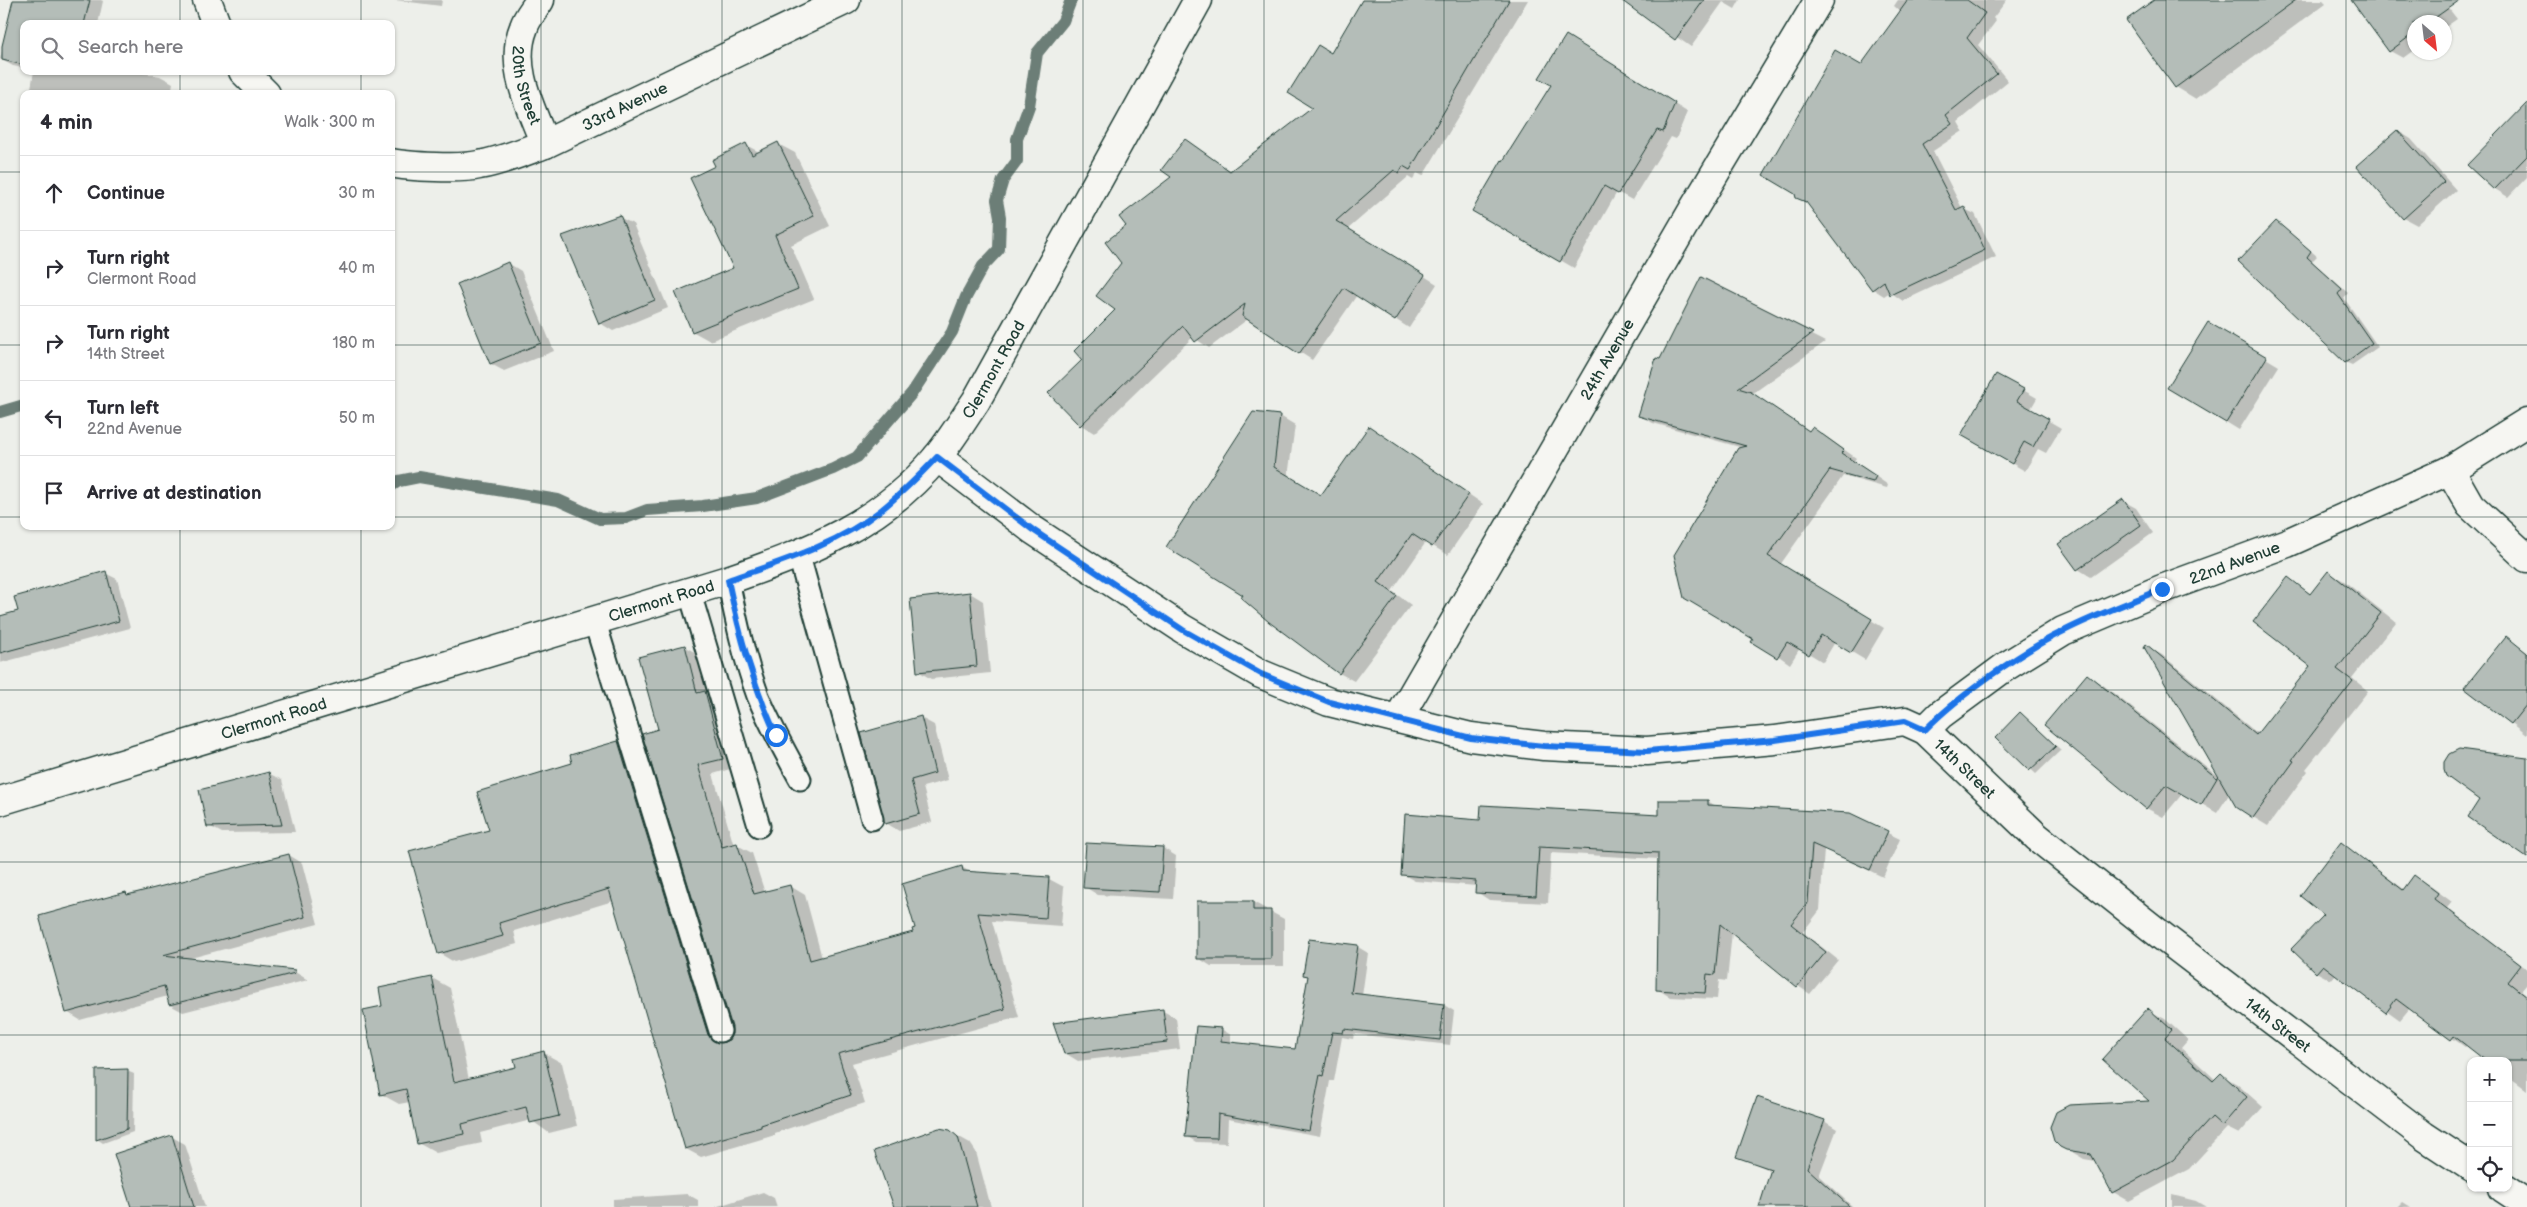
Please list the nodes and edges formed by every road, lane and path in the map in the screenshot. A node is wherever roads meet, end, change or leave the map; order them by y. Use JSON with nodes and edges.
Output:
{"nodes":[{"id":1,"x":207,"y":0,"type":"edge"},
{"id":2,"x":540,"y":0,"type":"edge"},
{"id":3,"x":846,"y":0,"type":"edge"},
{"id":4,"x":1198,"y":0,"type":"edge"},
{"id":5,"x":1819,"y":0,"type":"edge"},
{"id":6,"x":214,"y":20,"type":"edge"},
{"id":7,"x":247,"y":75,"type":"edge"},
{"id":8,"x":262,"y":90,"type":"edge"},
{"id":9,"x":545,"y":144,"type":"junction"},
{"id":10,"x":395,"y":164,"type":"edge"},
{"id":11,"x":2527,"y":422,"type":"edge"},
{"id":12,"x":937,"y":457,"type":"junction"},
{"id":13,"x":2450,"y":470,"type":"junction"},
{"id":14,"x":799,"y":556,"type":"junction"},
{"id":15,"x":2527,"y":558,"type":"edge"},
{"id":16,"x":728,"y":580,"type":"junction"},
{"id":17,"x":689,"y":590,"type":"junction"},
{"id":18,"x":594,"y":619,"type":"junction"},
{"id":19,"x":1398,"y":719,"type":"junction"},
{"id":20,"x":1925,"y":730,"type":"junction"},
{"id":21,"x":800,"y":779,"type":"dead end"},
{"id":22,"x":0,"y":801,"type":"edge"},
{"id":23,"x":872,"y":819,"type":"dead end"},
{"id":24,"x":759,"y":826,"type":"dead end"},
{"id":25,"x":720,"y":1031,"type":"dead end"},
{"id":26,"x":2467,"y":1164,"type":"edge"},
{"id":27,"x":2508,"y":1192,"type":"edge"},
{"id":28,"x":2527,"y":1204,"type":"edge"}],
"edges":[{"from":1,"to":6,"type":"street"},
{"from":2,"to":9,"type":"street","name":"20th Street"},
{"from":3,"to":9,"type":"street","name":"33rd Avenue"},
{"from":4,"to":12,"type":"street","name":"Clermont Road"},
{"from":5,"to":19,"type":"street","name":"24th Avenue"},
{"from":7,"to":8,"type":"street"},
{"from":9,"to":10,"type":"street","name":"33rd Avenue"},
{"from":11,"to":13,"type":"street","name":"22nd Avenue"},
{"from":12,"to":14,"type":"street","name":"Clermont Road"},
{"from":12,"to":19,"type":"street","name":"14th Street"},
{"from":13,"to":15,"type":"street"},
{"from":13,"to":20,"type":"street","name":"22nd Avenue"},
{"from":14,"to":16,"type":"street","name":"Clermont Road"},
{"from":14,"to":23,"type":"lane"},
{"from":16,"to":17,"type":"street","name":"Clermont Road"},
{"from":16,"to":21,"type":"lane"},
{"from":17,"to":18,"type":"street","name":"Clermont Road"},
{"from":17,"to":24,"type":"lane"},
{"from":18,"to":22,"type":"street","name":"Clermont Road"},
{"from":18,"to":25,"type":"lane"},
{"from":19,"to":20,"type":"street","name":"14th Street"},
{"from":20,"to":26,"type":"street","name":"14th Street"},
{"from":27,"to":28,"type":"street"}]}
